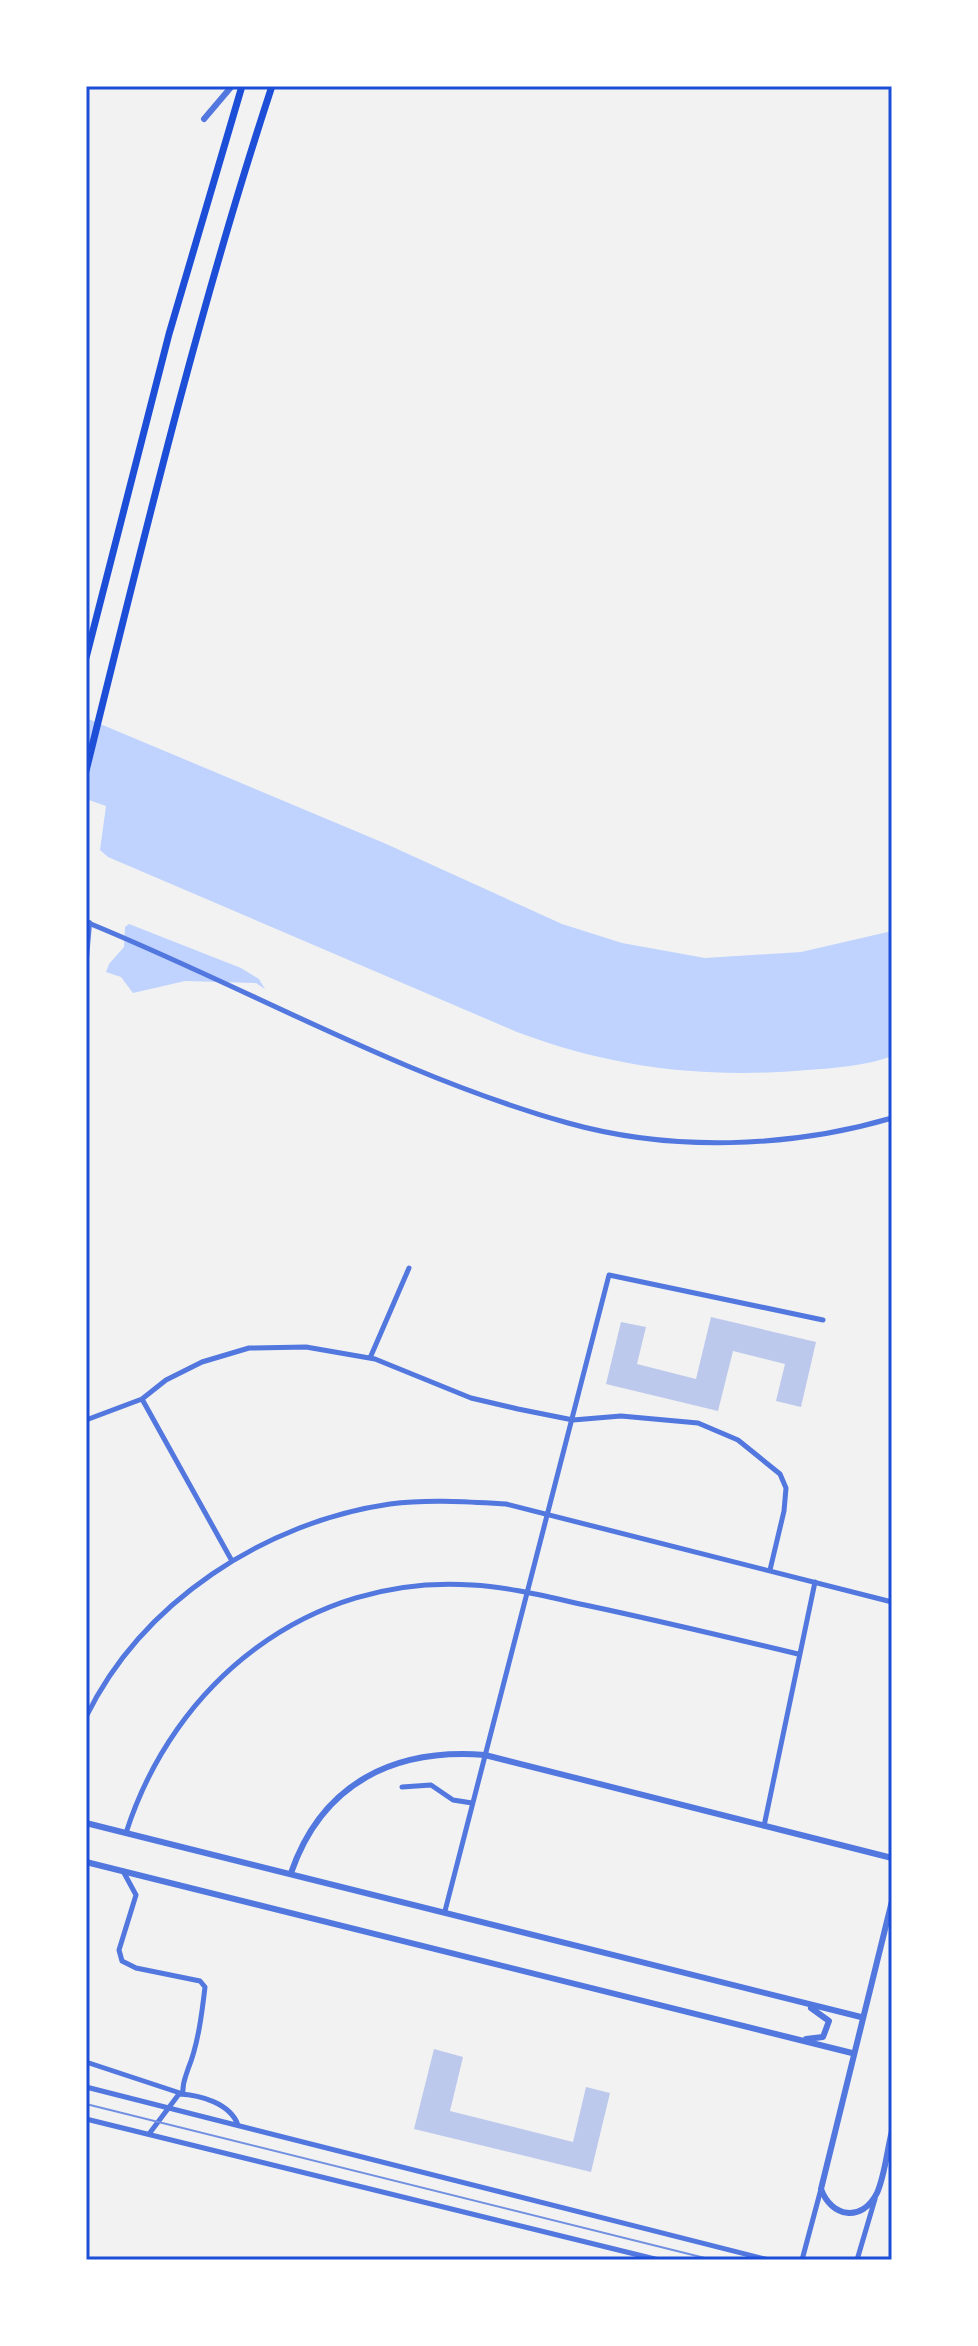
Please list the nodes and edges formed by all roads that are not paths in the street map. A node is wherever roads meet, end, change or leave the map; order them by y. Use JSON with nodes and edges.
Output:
{"nodes":[{"id":1,"x":232,"y":86,"type":"edge"},
{"id":2,"x":242,"y":86,"type":"edge"},
{"id":3,"x":272,"y":86,"type":"edge"},
{"id":4,"x":204,"y":119,"type":"dead end"},
{"id":5,"x":86,"y":658,"type":"edge"},
{"id":6,"x":86,"y":771,"type":"edge"},
{"id":7,"x":88,"y":922,"type":"edge"},
{"id":8,"x":86,"y":958,"type":"edge"},
{"id":9,"x":892,"y":1118,"type":"edge"},
{"id":10,"x":409,"y":1268,"type":"dead end"},
{"id":11,"x":823,"y":1320,"type":"dead end"},
{"id":12,"x":370,"y":1358,"type":"junction"},
{"id":13,"x":142,"y":1399,"type":"junction"},
{"id":14,"x":86,"y":1420,"type":"edge"},
{"id":15,"x":573,"y":1420,"type":"junction"},
{"id":16,"x":545,"y":1515,"type":"junction"},
{"id":17,"x":232,"y":1561,"type":"junction"},
{"id":18,"x":770,"y":1570,"type":"junction"},
{"id":19,"x":815,"y":1582,"type":"junction"},
{"id":20,"x":526,"y":1592,"type":"junction"},
{"id":21,"x":892,"y":1602,"type":"edge"},
{"id":22,"x":798,"y":1654,"type":"junction"},
{"id":23,"x":86,"y":1717,"type":"edge"},
{"id":24,"x":485,"y":1755,"type":"junction"},
{"id":25,"x":402,"y":1787,"type":"dead end"},
{"id":26,"x":472,"y":1803,"type":"junction"},
{"id":27,"x":86,"y":1823,"type":"edge"},
{"id":28,"x":764,"y":1827,"type":"junction"},
{"id":29,"x":126,"y":1833,"type":"junction"},
{"id":30,"x":892,"y":1858,"type":"edge"},
{"id":31,"x":86,"y":1862,"type":"edge"},
{"id":32,"x":123,"y":1871,"type":"junction"},
{"id":33,"x":291,"y":1873,"type":"junction"},
{"id":34,"x":892,"y":1901,"type":"edge"},
{"id":35,"x":445,"y":1911,"type":"junction"},
{"id":36,"x":800,"y":2003,"type":"junction"},
{"id":37,"x":861,"y":2017,"type":"junction"},
{"id":38,"x":797,"y":2039,"type":"junction"},
{"id":39,"x":852,"y":2053,"type":"junction"},
{"id":40,"x":86,"y":2062,"type":"edge"},
{"id":41,"x":86,"y":2087,"type":"edge"},
{"id":42,"x":183,"y":2094,"type":"junction"},
{"id":43,"x":166,"y":2107,"type":"junction"},
{"id":44,"x":86,"y":2119,"type":"edge"},
{"id":45,"x":238,"y":2125,"type":"junction"},
{"id":46,"x":892,"y":2131,"type":"edge"},
{"id":47,"x":148,"y":2134,"type":"junction"},
{"id":48,"x":821,"y":2189,"type":"junction"},
{"id":49,"x":876,"y":2194,"type":"junction"},
{"id":50,"x":659,"y":2260,"type":"edge"},
{"id":51,"x":769,"y":2260,"type":"edge"},
{"id":52,"x":802,"y":2260,"type":"edge"},
{"id":53,"x":857,"y":2260,"type":"edge"}],
"edges":[{"from":1,"to":4,"type":"street"},
{"from":2,"to":5,"type":"main road"},
{"from":3,"to":6,"type":"main road"},
{"from":7,"to":8,"type":"street"},
{"from":7,"to":9,"type":"street"},
{"from":10,"to":12,"type":"street"},
{"from":11,"to":15,"type":"street"},
{"from":12,"to":13,"type":"street"},
{"from":12,"to":15,"type":"street"},
{"from":13,"to":14,"type":"street"},
{"from":13,"to":17,"type":"street"},
{"from":15,"to":16,"type":"street"},
{"from":15,"to":18,"type":"street"},
{"from":16,"to":17,"type":"street"},
{"from":16,"to":18,"type":"street"},
{"from":16,"to":20,"type":"street"},
{"from":17,"to":23,"type":"street"},
{"from":18,"to":19,"type":"street"},
{"from":19,"to":21,"type":"street"},
{"from":19,"to":22,"type":"street"},
{"from":20,"to":22,"type":"street"},
{"from":20,"to":24,"type":"street"},
{"from":20,"to":29,"type":"street"},
{"from":22,"to":28,"type":"street"},
{"from":24,"to":26,"type":"street"},
{"from":24,"to":28,"type":"street"},
{"from":24,"to":33,"type":"street"},
{"from":25,"to":26,"type":"street"},
{"from":26,"to":35,"type":"street"},
{"from":27,"to":29,"type":"street"},
{"from":28,"to":30,"type":"street"},
{"from":29,"to":33,"type":"street"},
{"from":31,"to":32,"type":"street"},
{"from":32,"to":38,"type":"street"},
{"from":32,"to":42,"type":"street"},
{"from":33,"to":35,"type":"street"},
{"from":34,"to":37,"type":"street"},
{"from":35,"to":36,"type":"street"},
{"from":36,"to":37,"type":"street"},
{"from":36,"to":38,"type":"street"},
{"from":37,"to":39,"type":"street"},
{"from":38,"to":39,"type":"street"},
{"from":39,"to":48,"type":"street"},
{"from":40,"to":42,"type":"street"},
{"from":41,"to":43,"type":"street"},
{"from":42,"to":43,"type":"street"},
{"from":42,"to":45,"type":"street"},
{"from":43,"to":45,"type":"street"},
{"from":43,"to":47,"type":"street"},
{"from":44,"to":47,"type":"street"},
{"from":45,"to":51,"type":"street"},
{"from":46,"to":49,"type":"street"},
{"from":47,"to":50,"type":"street"},
{"from":48,"to":49,"type":"street"},
{"from":48,"to":52,"type":"street"},
{"from":49,"to":53,"type":"street"}]}
